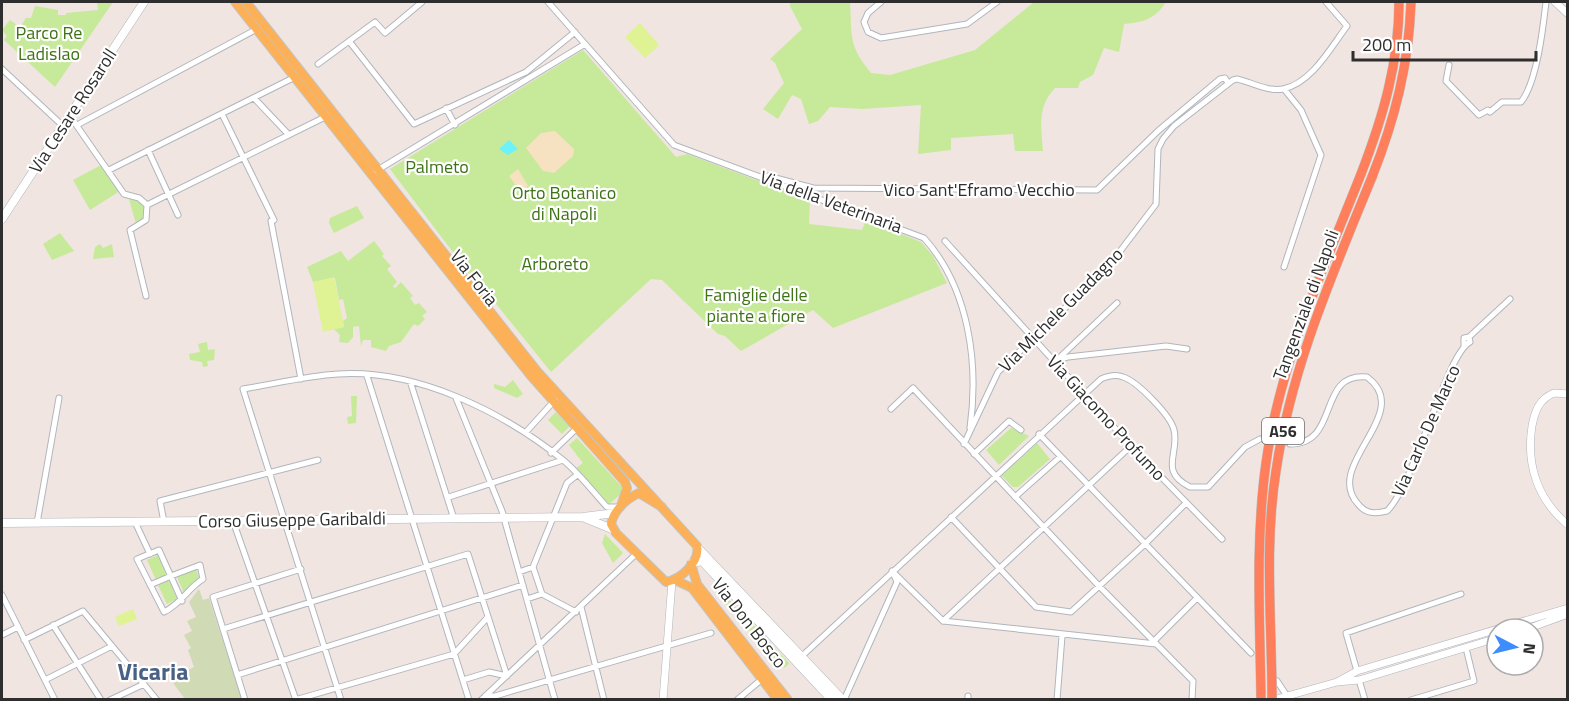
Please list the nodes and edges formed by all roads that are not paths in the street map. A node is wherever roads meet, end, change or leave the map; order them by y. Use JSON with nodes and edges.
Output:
{"nodes":[{"id":1,"x":144,"y":2,"type":"edge"},
{"id":2,"x":235,"y":2,"type":"edge"},
{"id":3,"x":246,"y":2,"type":"edge"},
{"id":4,"x":422,"y":2,"type":"edge"},
{"id":5,"x":548,"y":2,"type":"edge"},
{"id":6,"x":881,"y":2,"type":"edge"},
{"id":7,"x":997,"y":2,"type":"edge"},
{"id":8,"x":1326,"y":2,"type":"edge"},
{"id":9,"x":1399,"y":2,"type":"edge"},
{"id":10,"x":1411,"y":2,"type":"edge"},
{"id":11,"x":1545,"y":2,"type":"edge"},
{"id":12,"x":1555,"y":2,"type":"edge"},
{"id":13,"x":1568,"y":14,"type":"edge"},
{"id":14,"x":257,"y":29,"type":"junction"},
{"id":15,"x":575,"y":32,"type":"junction"},
{"id":16,"x":349,"y":41,"type":"junction"},
{"id":17,"x":585,"y":44,"type":"junction"},
{"id":18,"x":318,"y":64,"type":"dead end"},
{"id":19,"x":1449,"y":65,"type":"dead end"},
{"id":20,"x":2,"y":69,"type":"edge"},
{"id":21,"x":528,"y":74,"type":"junction"},
{"id":22,"x":298,"y":75,"type":"junction"},
{"id":23,"x":1228,"y":82,"type":"junction"},
{"id":24,"x":1284,"y":89,"type":"junction"},
{"id":25,"x":254,"y":98,"type":"junction"},
{"id":26,"x":447,"y":108,"type":"junction"},
{"id":27,"x":222,"y":114,"type":"junction"},
{"id":28,"x":70,"y":116,"type":"junction"},
{"id":29,"x":327,"y":116,"type":"junction"},
{"id":30,"x":77,"y":125,"type":"junction"},
{"id":31,"x":455,"y":125,"type":"junction"},
{"id":32,"x":63,"y":126,"type":"junction"},
{"id":33,"x":288,"y":135,"type":"junction"},
{"id":34,"x":148,"y":150,"type":"junction"},
{"id":35,"x":243,"y":158,"type":"junction"},
{"id":36,"x":109,"y":170,"type":"junction"},
{"id":37,"x":375,"y":172,"type":"junction"},
{"id":38,"x":757,"y":174,"type":"junction"},
{"id":39,"x":169,"y":195,"type":"junction"},
{"id":40,"x":147,"y":205,"type":"junction"},
{"id":41,"x":178,"y":215,"type":"dead end"},
{"id":42,"x":2,"y":219,"type":"edge"},
{"id":43,"x":945,"y":241,"type":"dead end"},
{"id":44,"x":1284,"y":267,"type":"dead end"},
{"id":45,"x":146,"y":296,"type":"dead end"},
{"id":46,"x":1510,"y":299,"type":"dead end"},
{"id":47,"x":1117,"y":303,"type":"dead end"},
{"id":48,"x":1031,"y":338,"type":"junction"},
{"id":49,"x":1188,"y":349,"type":"dead end"},
{"id":50,"x":1054,"y":362,"type":"junction"},
{"id":51,"x":367,"y":376,"type":"junction"},
{"id":52,"x":301,"y":379,"type":"junction"},
{"id":53,"x":410,"y":381,"type":"junction"},
{"id":54,"x":1083,"y":393,"type":"junction"},
{"id":55,"x":1568,"y":394,"type":"edge"},
{"id":56,"x":59,"y":398,"type":"dead end"},
{"id":57,"x":456,"y":398,"type":"junction"},
{"id":58,"x":556,"y":400,"type":"junction"},
{"id":59,"x":891,"y":409,"type":"dead end"},
{"id":60,"x":580,"y":425,"type":"junction"},
{"id":61,"x":970,"y":429,"type":"junction"},
{"id":62,"x":1021,"y":430,"type":"dead end"},
{"id":63,"x":526,"y":432,"type":"junction"},
{"id":64,"x":1040,"y":434,"type":"junction"},
{"id":65,"x":1260,"y":439,"type":"dead end"},
{"id":66,"x":964,"y":444,"type":"junction"},
{"id":67,"x":1290,"y":444,"type":"tunnel mouth"},
{"id":68,"x":1131,"y":446,"type":"junction"},
{"id":69,"x":551,"y":453,"type":"junction"},
{"id":70,"x":974,"y":454,"type":"junction"},
{"id":71,"x":1060,"y":457,"type":"junction"},
{"id":72,"x":318,"y":460,"type":"dead end"},
{"id":73,"x":563,"y":460,"type":"junction"},
{"id":74,"x":270,"y":473,"type":"junction"},
{"id":75,"x":577,"y":475,"type":"junction"},
{"id":76,"x":995,"y":476,"type":"junction"},
{"id":77,"x":493,"y":483,"type":"junction"},
{"id":78,"x":1088,"y":486,"type":"junction"},
{"id":79,"x":449,"y":497,"type":"junction"},
{"id":80,"x":1016,"y":497,"type":"junction"},
{"id":81,"x":1186,"y":503,"type":"junction"},
{"id":82,"x":662,"y":507,"type":"junction"},
{"id":83,"x":618,"y":510,"type":"junction"},
{"id":84,"x":584,"y":517,"type":"junction"},
{"id":85,"x":951,"y":517,"type":"junction"},
{"id":86,"x":504,"y":518,"type":"junction"},
{"id":87,"x":555,"y":518,"type":"junction"},
{"id":88,"x":411,"y":519,"type":"junction"},
{"id":89,"x":454,"y":519,"type":"junction"},
{"id":90,"x":285,"y":520,"type":"junction"},
{"id":91,"x":233,"y":521,"type":"junction"},
{"id":92,"x":135,"y":522,"type":"junction"},
{"id":93,"x":164,"y":522,"type":"junction"},
{"id":94,"x":2,"y":523,"type":"edge"},
{"id":95,"x":37,"y":523,"type":"junction"},
{"id":96,"x":1568,"y":525,"type":"edge"},
{"id":97,"x":1045,"y":528,"type":"junction"},
{"id":98,"x":612,"y":529,"type":"junction"},
{"id":99,"x":1222,"y":538,"type":"dead end"},
{"id":100,"x":1145,"y":544,"type":"junction"},
{"id":101,"x":698,"y":548,"type":"junction"},
{"id":102,"x":150,"y":554,"type":"junction"},
{"id":103,"x":636,"y":554,"type":"junction"},
{"id":104,"x":691,"y":564,"type":"junction"},
{"id":105,"x":426,"y":567,"type":"junction"},
{"id":106,"x":533,"y":567,"type":"junction"},
{"id":107,"x":301,"y":569,"type":"junction"},
{"id":108,"x":1000,"y":570,"type":"junction"},
{"id":109,"x":892,"y":571,"type":"junction"},
{"id":110,"x":519,"y":572,"type":"junction"},
{"id":111,"x":171,"y":576,"type":"junction"},
{"id":112,"x":673,"y":580,"type":"junction"},
{"id":113,"x":255,"y":584,"type":"junction"},
{"id":114,"x":150,"y":585,"type":"junction"},
{"id":115,"x":523,"y":585,"type":"junction"},
{"id":116,"x":1099,"y":586,"type":"junction"},
{"id":117,"x":542,"y":594,"type":"junction"},
{"id":118,"x":1461,"y":594,"type":"dead end"},
{"id":119,"x":2,"y":595,"type":"edge"},
{"id":120,"x":482,"y":598,"type":"junction"},
{"id":121,"x":1197,"y":598,"type":"junction"},
{"id":122,"x":527,"y":599,"type":"junction"},
{"id":123,"x":182,"y":601,"type":"junction"},
{"id":124,"x":312,"y":602,"type":"junction"},
{"id":125,"x":581,"y":607,"type":"junction"},
{"id":126,"x":1568,"y":608,"type":"edge"},
{"id":127,"x":440,"y":611,"type":"junction"},
{"id":128,"x":576,"y":612,"type":"junction"},
{"id":129,"x":1545,"y":614,"type":"junction"},
{"id":130,"x":1568,"y":614,"type":"edge"},
{"id":131,"x":267,"y":615,"type":"junction"},
{"id":132,"x":488,"y":616,"type":"junction"},
{"id":133,"x":943,"y":621,"type":"junction"},
{"id":134,"x":1545,"y":622,"type":"joint"},
{"id":135,"x":53,"y":625,"type":"junction"},
{"id":136,"x":18,"y":627,"type":"junction"},
{"id":137,"x":223,"y":629,"type":"junction"},
{"id":138,"x":711,"y":633,"type":"dead end"},
{"id":139,"x":2,"y":635,"type":"edge"},
{"id":140,"x":1062,"y":636,"type":"junction"},
{"id":141,"x":24,"y":640,"type":"junction"},
{"id":142,"x":1485,"y":642,"type":"edge"},
{"id":143,"x":1156,"y":643,"type":"junction"},
{"id":144,"x":540,"y":645,"type":"junction"},
{"id":145,"x":112,"y":646,"type":"junction"},
{"id":146,"x":667,"y":646,"type":"junction"},
{"id":147,"x":326,"y":647,"type":"junction"},
{"id":148,"x":1466,"y":648,"type":"junction"},
{"id":149,"x":1251,"y":653,"type":"dead end"},
{"id":150,"x":454,"y":654,"type":"junction"},
{"id":151,"x":799,"y":659,"type":"junction"},
{"id":152,"x":282,"y":660,"type":"junction"},
{"id":153,"x":78,"y":663,"type":"junction"},
{"id":154,"x":596,"y":667,"type":"junction"},
{"id":155,"x":1357,"y":671,"type":"junction"},
{"id":156,"x":237,"y":675,"type":"junction"},
{"id":157,"x":507,"y":676,"type":"junction"},
{"id":158,"x":762,"y":679,"type":"junction"},
{"id":159,"x":45,"y":680,"type":"junction"},
{"id":160,"x":463,"y":680,"type":"junction"},
{"id":161,"x":550,"y":680,"type":"junction"},
{"id":162,"x":1359,"y":680,"type":"junction"},
{"id":163,"x":1277,"y":681,"type":"dead end"},
{"id":164,"x":1337,"y":682,"type":"junction"},
{"id":165,"x":144,"y":684,"type":"junction"},
{"id":166,"x":338,"y":687,"type":"junction"},
{"id":167,"x":1287,"y":696,"type":"junction"},
{"id":168,"x":1432,"y":697,"type":"edge"},
{"id":169,"x":483,"y":698,"type":"edge"},
{"id":170,"x":55,"y":699,"type":"edge"},
{"id":171,"x":101,"y":699,"type":"edge"},
{"id":172,"x":110,"y":699,"type":"edge"},
{"id":173,"x":157,"y":699,"type":"edge"},
{"id":174,"x":245,"y":699,"type":"edge"},
{"id":175,"x":296,"y":699,"type":"edge"},
{"id":176,"x":341,"y":699,"type":"edge"},
{"id":177,"x":469,"y":699,"type":"edge"},
{"id":178,"x":555,"y":699,"type":"edge"},
{"id":179,"x":604,"y":699,"type":"edge"},
{"id":180,"x":663,"y":699,"type":"edge"},
{"id":181,"x":737,"y":699,"type":"edge"},
{"id":182,"x":778,"y":699,"type":"edge"},
{"id":183,"x":788,"y":699,"type":"edge"},
{"id":184,"x":832,"y":699,"type":"edge"},
{"id":185,"x":844,"y":699,"type":"edge"},
{"id":186,"x":1057,"y":699,"type":"edge"},
{"id":187,"x":1192,"y":699,"type":"edge"},
{"id":188,"x":1261,"y":699,"type":"edge"},
{"id":189,"x":1273,"y":699,"type":"edge"},
{"id":190,"x":1365,"y":699,"type":"edge"},
{"id":191,"x":1411,"y":699,"type":"edge"}],
"edges":[{"from":1,"to":28,"type":"main road","name":"Via Cesare Rosaroll"},
{"from":2,"to":14,"type":"main road","name":"Via Foria"},
{"from":3,"to":22,"type":"main road","name":"Via Foria"},
{"from":4,"to":16,"type":"street"},
{"from":5,"to":15,"type":"street","name":"Via della Veterinaria"},
{"from":6,"to":7,"type":"street"},
{"from":8,"to":24,"type":"street"},
{"from":9,"to":188,"type":"highway","name":"Tangenziale di Napoli","bridge":true},
{"from":10,"to":189,"type":"highway","name":"Tangenziale di Napoli","number":"A56","bridge":true},
{"from":11,"to":19,"type":"street"},
{"from":12,"to":13,"type":"street"},
{"from":14,"to":22,"type":"main road","name":"Via Foria"},
{"from":14,"to":30,"type":"street"},
{"from":15,"to":17,"type":"street","name":"Via della Veterinaria"},
{"from":15,"to":21,"type":"street"},
{"from":16,"to":18,"type":"street"},
{"from":16,"to":26,"type":"street"},
{"from":17,"to":21,"type":"street"},
{"from":17,"to":38,"type":"street","name":"Via della Veterinaria"},
{"from":20,"to":32,"type":"street"},
{"from":21,"to":26,"type":"street"},
{"from":21,"to":31,"type":"street"},
{"from":22,"to":25,"type":"street"},
{"from":22,"to":29,"type":"main road","name":"Via Foria"},
{"from":22,"to":37,"type":"main road","name":"Via Foria"},
{"from":23,"to":24,"type":"street"},
{"from":23,"to":38,"type":"street","name":"Vico Sant'Eframo Vecchio"},
{"from":23,"to":48,"type":"street","name":"Via Michele Guadagno"},
{"from":24,"to":44,"type":"street"},
{"from":25,"to":27,"type":"street"},
{"from":25,"to":33,"type":"street"},
{"from":26,"to":31,"type":"street"},
{"from":27,"to":34,"type":"street"},
{"from":27,"to":35,"type":"street"},
{"from":28,"to":30,"type":"street"},
{"from":28,"to":32,"type":"main road","name":"Via Cesare Rosaroll"},
{"from":29,"to":33,"type":"street"},
{"from":29,"to":37,"type":"main road","name":"Via Foria"},
{"from":30,"to":36,"type":"street"},
{"from":31,"to":37,"type":"street"},
{"from":32,"to":42,"type":"main road","name":"Via Cesare Rosaroll"},
{"from":33,"to":35,"type":"street"},
{"from":34,"to":36,"type":"street"},
{"from":34,"to":39,"type":"street"},
{"from":35,"to":39,"type":"street"},
{"from":35,"to":52,"type":"street"},
{"from":36,"to":40,"type":"street"},
{"from":37,"to":58,"type":"main road","name":"Via Foria"},
{"from":38,"to":61,"type":"street","name":"Via della Veterinaria"},
{"from":39,"to":40,"type":"street"},
{"from":39,"to":41,"type":"street"},
{"from":40,"to":45,"type":"street"},
{"from":43,"to":48,"type":"street","name":"Via Giacomo Profumo"},
{"from":46,"to":67,"type":"street","name":"Via Carlo De Marco"},
{"from":47,"to":50,"type":"street"},
{"from":48,"to":50,"type":"street","name":"Via Giacomo Profumo"},
{"from":48,"to":61,"type":"street","name":"Via Michele Guadagno"},
{"from":49,"to":50,"type":"street"},
{"from":50,"to":54,"type":"street","name":"Via Giacomo Profumo"},
{"from":51,"to":52,"type":"street"},
{"from":51,"to":53,"type":"street"},
{"from":51,"to":88,"type":"street"},
{"from":52,"to":74,"type":"street"},
{"from":53,"to":57,"type":"street"},
{"from":53,"to":79,"type":"street"},
{"from":54,"to":64,"type":"street"},
{"from":54,"to":65,"type":"street"},
{"from":54,"to":68,"type":"street","name":"Via Giacomo Profumo"},
{"from":55,"to":96,"type":"street"},
{"from":56,"to":95,"type":"street"},
{"from":57,"to":63,"type":"street"},
{"from":57,"to":77,"type":"street"},
{"from":58,"to":60,"type":"main road","name":"Via Foria"},
{"from":58,"to":63,"type":"street"},
{"from":59,"to":66,"type":"street"},
{"from":60,"to":69,"type":"street"},
{"from":60,"to":82,"type":"main road"},
{"from":60,"to":83,"type":"main road"},
{"from":61,"to":66,"type":"street"},
{"from":62,"to":70,"type":"street"},
{"from":63,"to":69,"type":"street"},
{"from":64,"to":71,"type":"street"},
{"from":64,"to":76,"type":"street"},
{"from":66,"to":70,"type":"street"},
{"from":68,"to":78,"type":"street"},
{"from":68,"to":81,"type":"street","name":"Via Giacomo Profumo"},
{"from":69,"to":73,"type":"street"},
{"from":70,"to":76,"type":"street"},
{"from":71,"to":78,"type":"street"},
{"from":71,"to":80,"type":"street"},
{"from":72,"to":74,"type":"street"},
{"from":73,"to":75,"type":"street"},
{"from":73,"to":77,"type":"street"},
{"from":74,"to":90,"type":"street"},
{"from":74,"to":93,"type":"street"},
{"from":75,"to":83,"type":"street"},
{"from":75,"to":87,"type":"street"},
{"from":76,"to":80,"type":"street"},
{"from":76,"to":85,"type":"street"},
{"from":77,"to":79,"type":"street"},
{"from":77,"to":86,"type":"street"},
{"from":78,"to":97,"type":"street"},
{"from":78,"to":100,"type":"street"},
{"from":79,"to":89,"type":"street"},
{"from":80,"to":97,"type":"street"},
{"from":81,"to":99,"type":"street","name":"Via Giacomo Profumo"},
{"from":81,"to":100,"type":"street"},
{"from":82,"to":83,"type":"main road"},
{"from":82,"to":101,"type":"main road"},
{"from":83,"to":84,"type":"main road","name":"Corso Giuseppe Garibaldi"},
{"from":83,"to":98,"type":"main road"},
{"from":84,"to":87,"type":"main road","name":"Corso Giuseppe Garibaldi"},
{"from":84,"to":98,"type":"main road","name":"Corso Giuseppe Garibaldi"},
{"from":85,"to":108,"type":"street"},
{"from":85,"to":109,"type":"street"},
{"from":86,"to":87,"type":"main road","name":"Corso Giuseppe Garibaldi"},
{"from":86,"to":89,"type":"main road","name":"Corso Giuseppe Garibaldi"},
{"from":86,"to":110,"type":"street"},
{"from":87,"to":106,"type":"street"},
{"from":88,"to":89,"type":"main road","name":"Corso Giuseppe Garibaldi"},
{"from":88,"to":90,"type":"main road","name":"Corso Giuseppe Garibaldi"},
{"from":88,"to":105,"type":"street"},
{"from":90,"to":91,"type":"main road","name":"Corso Giuseppe Garibaldi"},
{"from":90,"to":107,"type":"street"},
{"from":91,"to":93,"type":"main road","name":"Corso Giuseppe Garibaldi"},
{"from":91,"to":113,"type":"street"},
{"from":92,"to":93,"type":"main road","name":"Corso Giuseppe Garibaldi"},
{"from":92,"to":95,"type":"main road","name":"Corso Giuseppe Garibaldi"},
{"from":92,"to":102,"type":"street"},
{"from":94,"to":95,"type":"main road","name":"Corso Giuseppe Garibaldi"},
{"from":97,"to":108,"type":"street"},
{"from":97,"to":116,"type":"street"},
{"from":98,"to":103,"type":"main road"},
{"from":100,"to":116,"type":"street"},
{"from":100,"to":121,"type":"street"},
{"from":101,"to":104,"type":"main road"},
{"from":101,"to":151,"type":"main road"},
{"from":102,"to":111,"type":"street"},
{"from":102,"to":114,"type":"street"},
{"from":103,"to":112,"type":"main road","name":"Via Don Bosco"},
{"from":103,"to":125,"type":"street"},
{"from":104,"to":112,"type":"main road"},
{"from":104,"to":151,"type":"main road"},
{"from":104,"to":183,"type":"main road","name":"Via Don Bosco"},
{"from":105,"to":120,"type":"street"},
{"from":105,"to":124,"type":"street"},
{"from":105,"to":127,"type":"street"},
{"from":106,"to":110,"type":"street"},
{"from":106,"to":117,"type":"street"},
{"from":107,"to":113,"type":"street"},
{"from":107,"to":124,"type":"street"},
{"from":108,"to":116,"type":"street"},
{"from":108,"to":133,"type":"street"},
{"from":109,"to":133,"type":"street"},
{"from":109,"to":151,"type":"street"},
{"from":109,"to":185,"type":"street"},
{"from":110,"to":115,"type":"street"},
{"from":111,"to":114,"type":"street"},
{"from":111,"to":123,"type":"street"},
{"from":111,"to":123,"type":"street"},
{"from":112,"to":146,"type":"street"},
{"from":112,"to":158,"type":"main road","name":"Via Don Bosco"},
{"from":113,"to":131,"type":"street"},
{"from":113,"to":137,"type":"street"},
{"from":114,"to":123,"type":"street"},
{"from":115,"to":120,"type":"street"},
{"from":115,"to":122,"type":"street"},
{"from":116,"to":143,"type":"street"},
{"from":117,"to":122,"type":"street"},
{"from":117,"to":128,"type":"street"},
{"from":118,"to":155,"type":"street"},
{"from":119,"to":136,"type":"street"},
{"from":120,"to":127,"type":"street"},
{"from":120,"to":132,"type":"street"},
{"from":121,"to":143,"type":"street"},
{"from":121,"to":149,"type":"street"},
{"from":122,"to":144,"type":"street"},
{"from":124,"to":131,"type":"street"},
{"from":124,"to":147,"type":"street"},
{"from":125,"to":128,"type":"street"},
{"from":125,"to":154,"type":"street"},
{"from":126,"to":129,"type":"street"},
{"from":127,"to":147,"type":"street"},
{"from":127,"to":150,"type":"street"},
{"from":128,"to":144,"type":"street"},
{"from":129,"to":134,"type":"street"},
{"from":129,"to":155,"type":"street"},
{"from":130,"to":134,"type":"street"},
{"from":131,"to":137,"type":"street"},
{"from":131,"to":152,"type":"street"},
{"from":132,"to":150,"type":"street"},
{"from":132,"to":157,"type":"street"},
{"from":133,"to":140,"type":"street"},
{"from":135,"to":141,"type":"street"},
{"from":135,"to":145,"type":"street"},
{"from":135,"to":153,"type":"street"},
{"from":136,"to":139,"type":"street"},
{"from":136,"to":141,"type":"street"},
{"from":137,"to":156,"type":"street"},
{"from":138,"to":146,"type":"street"},
{"from":140,"to":143,"type":"street"},
{"from":140,"to":186,"type":"street"},
{"from":141,"to":159,"type":"street"},
{"from":142,"to":148,"type":"street"},
{"from":143,"to":187,"type":"street"},
{"from":144,"to":157,"type":"street"},
{"from":144,"to":161,"type":"street"},
{"from":145,"to":153,"type":"street"},
{"from":145,"to":165,"type":"street"},
{"from":146,"to":154,"type":"street"},
{"from":146,"to":180,"type":"street"},
{"from":147,"to":152,"type":"street"},
{"from":147,"to":166,"type":"street"},
{"from":148,"to":162,"type":"street"},
{"from":148,"to":168,"type":"street"},
{"from":150,"to":160,"type":"street"},
{"from":150,"to":166,"type":"street"},
{"from":151,"to":184,"type":"main road"},
{"from":151,"to":185,"type":"main road"},
{"from":152,"to":156,"type":"street"},
{"from":152,"to":175,"type":"street"},
{"from":153,"to":159,"type":"street"},
{"from":153,"to":171,"type":"street"},
{"from":154,"to":161,"type":"street"},
{"from":154,"to":179,"type":"street"},
{"from":155,"to":162,"type":"street"},
{"from":155,"to":164,"type":"street"},
{"from":156,"to":174,"type":"street"},
{"from":157,"to":160,"type":"street"},
{"from":157,"to":169,"type":"street"},
{"from":158,"to":181,"type":"street"},
{"from":158,"to":182,"type":"main road","name":"Via Don Bosco"},
{"from":159,"to":170,"type":"street"},
{"from":160,"to":177,"type":"street"},
{"from":161,"to":169,"type":"street"},
{"from":161,"to":178,"type":"street"},
{"from":162,"to":164,"type":"street"},
{"from":162,"to":190,"type":"street"},
{"from":163,"to":167,"type":"street"},
{"from":164,"to":167,"type":"street"},
{"from":165,"to":172,"type":"street"},
{"from":165,"to":173,"type":"street"},
{"from":166,"to":175,"type":"street"},
{"from":166,"to":176,"type":"street"},
{"from":167,"to":189,"type":"street"},
{"from":168,"to":191,"type":"street"}]}
